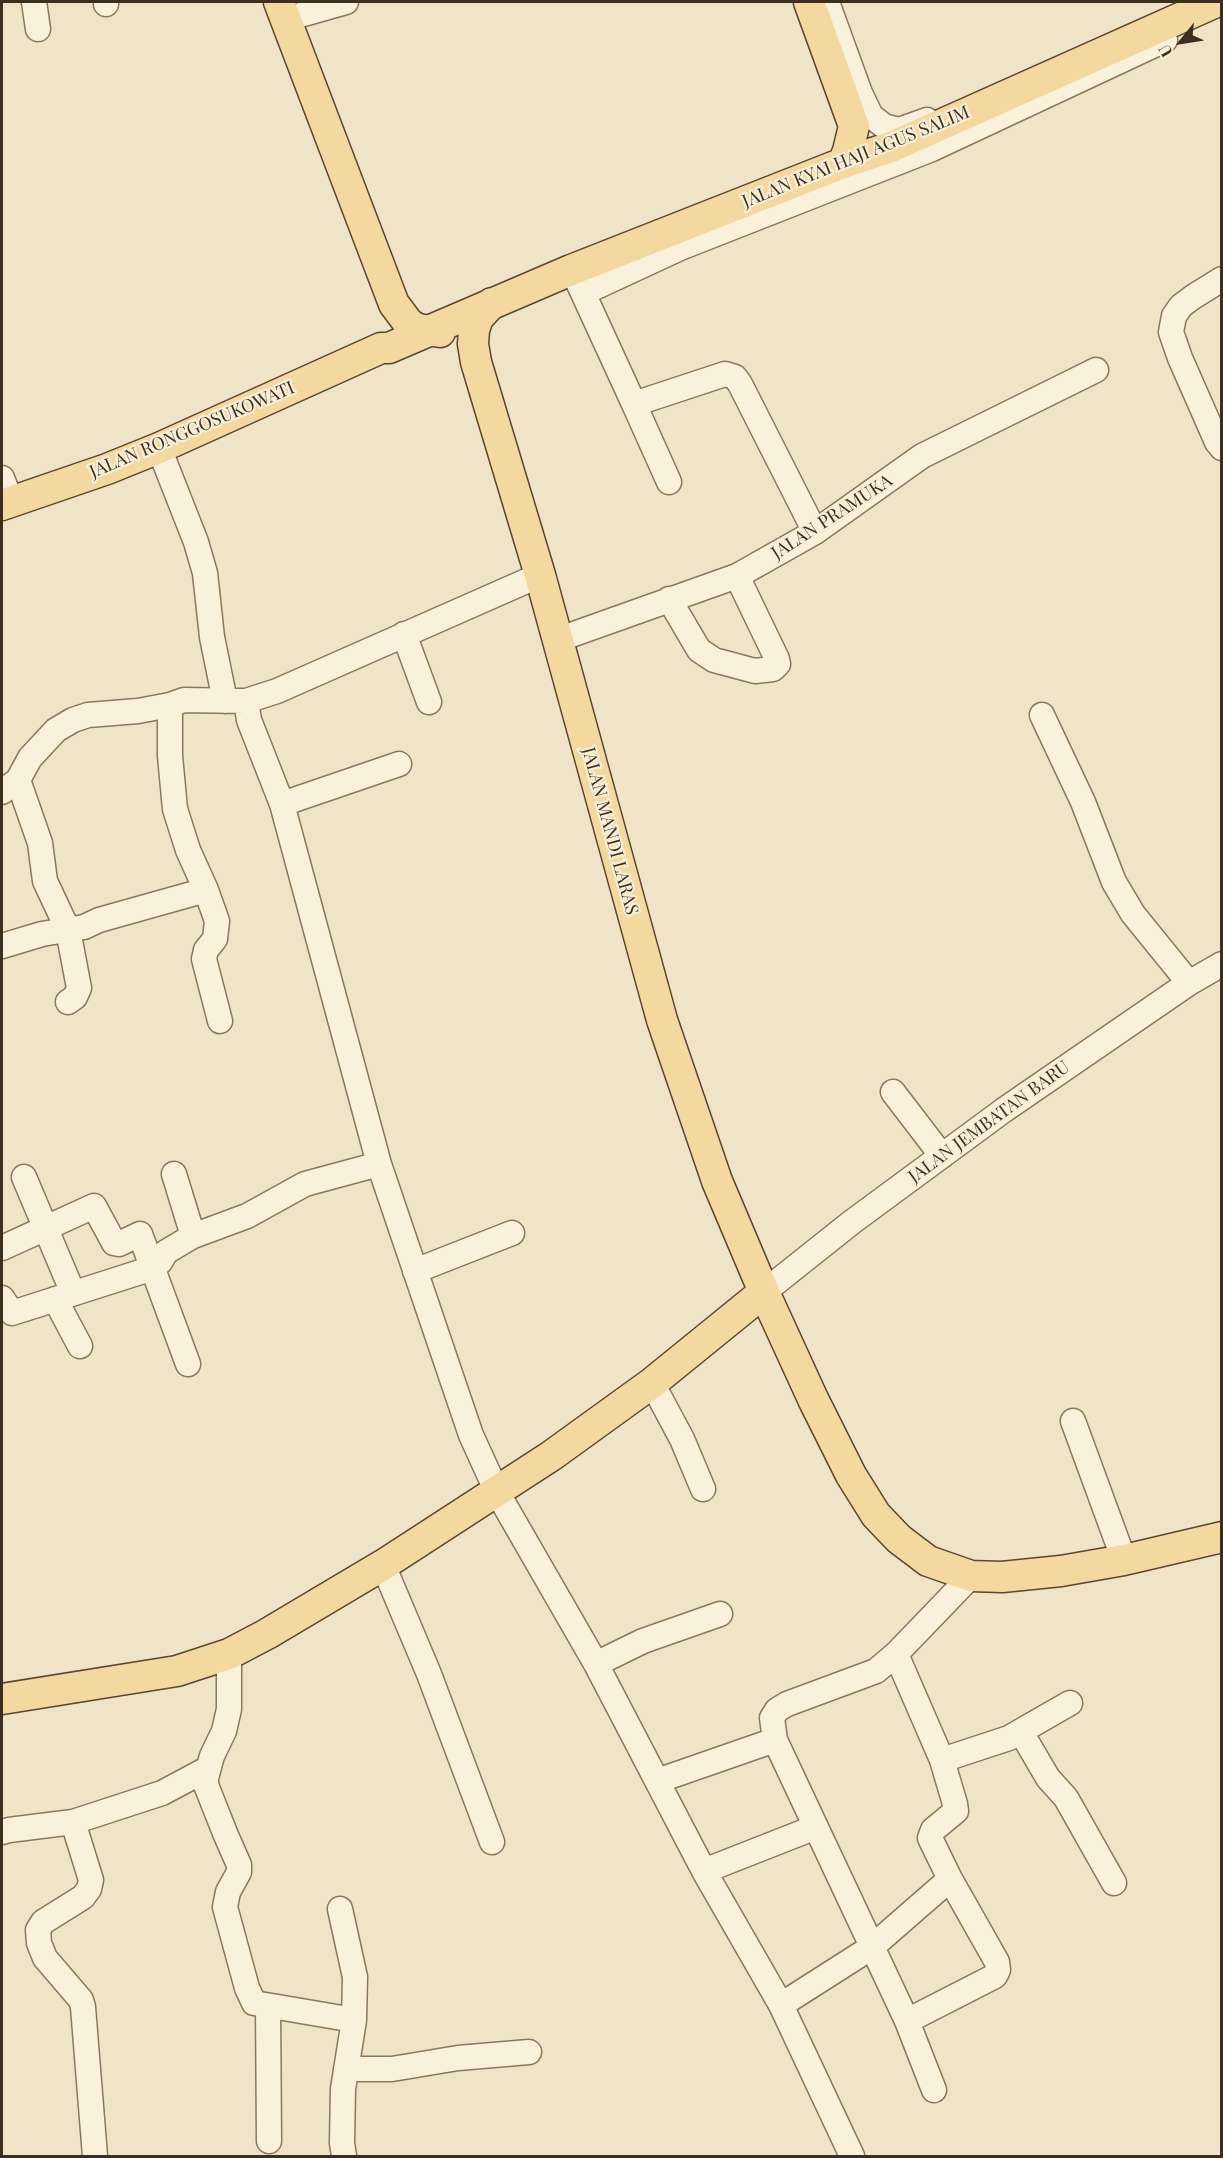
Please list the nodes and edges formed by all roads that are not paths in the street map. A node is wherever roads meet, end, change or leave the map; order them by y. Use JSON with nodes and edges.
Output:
{"nodes":[{"id":1,"x":34,"y":2,"type":"edge"},
{"id":2,"x":346,"y":2,"type":"edge"},
{"id":3,"x":809,"y":2,"type":"edge"},
{"id":4,"x":827,"y":2,"type":"edge"},
{"id":5,"x":1186,"y":2,"type":"edge"},
{"id":6,"x":1216,"y":2,"type":"edge"},
{"id":7,"x":282,"y":10,"type":"edge"},
{"id":8,"x":1221,"y":13,"type":"edge"},
{"id":9,"x":38,"y":29,"type":"dead end"},
{"id":10,"x":854,"y":126,"type":"junction"},
{"id":11,"x":891,"y":147,"type":"junction"},
{"id":12,"x":843,"y":163,"type":"junction"},
{"id":13,"x":1221,"y":279,"type":"edge"},
{"id":14,"x":577,"y":282,"type":"junction"},
{"id":15,"x":492,"y":303,"type":"junction"},
{"id":16,"x":394,"y":304,"type":"junction"},
{"id":17,"x":429,"y":331,"type":"junction"},
{"id":18,"x":381,"y":348,"type":"junction"},
{"id":19,"x":476,"y":362,"type":"junction"},
{"id":20,"x":1096,"y":370,"type":"dead end"},
{"id":21,"x":634,"y":404,"type":"junction"},
{"id":22,"x":159,"y":448,"type":"junction"},
{"id":23,"x":1221,"y":448,"type":"edge"},
{"id":24,"x":669,"y":482,"type":"dead end"},
{"id":25,"x":5,"y":495,"type":"edge"},
{"id":26,"x":815,"y":532,"type":"junction"},
{"id":27,"x":540,"y":575,"type":"junction"},
{"id":28,"x":736,"y":576,"type":"junction"},
{"id":29,"x":669,"y":599,"type":"junction"},
{"id":30,"x":404,"y":634,"type":"junction"},
{"id":31,"x":557,"y":640,"type":"junction"},
{"id":32,"x":235,"y":701,"type":"junction"},
{"id":33,"x":429,"y":702,"type":"dead end"},
{"id":34,"x":170,"y":705,"type":"junction"},
{"id":35,"x":1047,"y":725,"type":"dead end"},
{"id":36,"x":399,"y":764,"type":"dead end"},
{"id":37,"x":10,"y":786,"type":"edge"},
{"id":38,"x":282,"y":804,"type":"junction"},
{"id":39,"x":206,"y":890,"type":"junction"},
{"id":40,"x":68,"y":930,"type":"junction"},
{"id":41,"x":2,"y":946,"type":"edge"},
{"id":42,"x":1221,"y":964,"type":"edge"},
{"id":43,"x":1189,"y":982,"type":"junction"},
{"id":44,"x":68,"y":1002,"type":"dead end"},
{"id":45,"x":220,"y":1022,"type":"dead end"},
{"id":46,"x":893,"y":1092,"type":"dead end"},
{"id":47,"x":942,"y":1156,"type":"junction"},
{"id":48,"x":380,"y":1164,"type":"junction"},
{"id":49,"x":174,"y":1174,"type":"dead end"},
{"id":50,"x":24,"y":1177,"type":"dead end"},
{"id":51,"x":47,"y":1228,"type":"junction"},
{"id":52,"x":512,"y":1233,"type":"dead end"},
{"id":53,"x":193,"y":1236,"type":"junction"},
{"id":54,"x":2,"y":1248,"type":"edge"},
{"id":55,"x":153,"y":1268,"type":"junction"},
{"id":56,"x":415,"y":1271,"type":"junction"},
{"id":57,"x":764,"y":1292,"type":"junction"},
{"id":58,"x":64,"y":1296,"type":"junction"},
{"id":59,"x":2,"y":1298,"type":"edge"},
{"id":60,"x":80,"y":1347,"type":"dead end"},
{"id":61,"x":188,"y":1364,"type":"dead end"},
{"id":62,"x":652,"y":1383,"type":"junction"},
{"id":63,"x":1073,"y":1421,"type":"dead end"},
{"id":64,"x":703,"y":1489,"type":"dead end"},
{"id":65,"x":497,"y":1492,"type":"junction"},
{"id":66,"x":1221,"y":1537,"type":"edge"},
{"id":67,"x":1124,"y":1560,"type":"junction"},
{"id":68,"x":383,"y":1565,"type":"junction"},
{"id":69,"x":971,"y":1576,"type":"junction"},
{"id":70,"x":720,"y":1614,"type":"dead end"},
{"id":71,"x":229,"y":1654,"type":"junction"},
{"id":72,"x":896,"y":1654,"type":"junction"},
{"id":73,"x":596,"y":1664,"type":"junction"},
{"id":74,"x":2,"y":1699,"type":"edge"},
{"id":75,"x":1070,"y":1703,"type":"dead end"},
{"id":76,"x":1021,"y":1732,"type":"junction"},
{"id":77,"x":775,"y":1740,"type":"junction"},
{"id":78,"x":942,"y":1761,"type":"junction"},
{"id":79,"x":207,"y":1769,"type":"junction"},
{"id":80,"x":657,"y":1781,"type":"junction"},
{"id":81,"x":73,"y":1822,"type":"junction"},
{"id":82,"x":816,"y":1827,"type":"junction"},
{"id":83,"x":2,"y":1832,"type":"edge"},
{"id":84,"x":492,"y":1842,"type":"dead end"},
{"id":85,"x":704,"y":1871,"type":"junction"},
{"id":86,"x":950,"y":1879,"type":"junction"},
{"id":87,"x":1114,"y":1883,"type":"dead end"},
{"id":88,"x":340,"y":1909,"type":"dead end"},
{"id":89,"x":872,"y":1947,"type":"junction"},
{"id":90,"x":781,"y":2005,"type":"junction"},
{"id":91,"x":268,"y":2006,"type":"junction"},
{"id":92,"x":354,"y":2020,"type":"junction"},
{"id":93,"x":907,"y":2021,"type":"junction"},
{"id":94,"x":529,"y":2052,"type":"dead end"},
{"id":95,"x":346,"y":2069,"type":"junction"},
{"id":96,"x":934,"y":2090,"type":"dead end"},
{"id":97,"x":269,"y":2141,"type":"dead end"},
{"id":98,"x":89,"y":2156,"type":"edge"},
{"id":99,"x":344,"y":2157,"type":"edge"},
{"id":100,"x":852,"y":2157,"type":"edge"}],
"edges":[{"from":1,"to":9,"type":"street"},
{"from":2,"to":7,"type":"street"},
{"from":3,"to":10,"type":"main road"},
{"from":4,"to":5,"type":"street"},
{"from":6,"to":11,"type":"main road","name":"JALAN KYAI HAJI AGUS SALIM"},
{"from":7,"to":16,"type":"main road"},
{"from":8,"to":14,"type":"street"},
{"from":10,"to":11,"type":"main road"},
{"from":10,"to":12,"type":"main road"},
{"from":11,"to":12,"type":"main road","name":"JALAN KYAI HAJI AGUS SALIM"},
{"from":12,"to":14,"type":"main road","name":"JALAN KYAI HAJI AGUS SALIM"},
{"from":13,"to":23,"type":"street"},
{"from":14,"to":15,"type":"main road","name":"JALAN KYAI HAJI AGUS SALIM"},
{"from":14,"to":21,"type":"street"},
{"from":15,"to":17,"type":"main road","name":"JALAN KYAI HAJI AGUS SALIM"},
{"from":15,"to":19,"type":"main road"},
{"from":16,"to":17,"type":"main road"},
{"from":16,"to":18,"type":"main road"},
{"from":17,"to":18,"type":"main road","name":"JALAN RONGGOSUKOWATI"},
{"from":17,"to":19,"type":"main road"},
{"from":18,"to":22,"type":"main road","name":"JALAN RONGGOSUKOWATI"},
{"from":19,"to":27,"type":"main road","name":"JALAN MANDI LARAS"},
{"from":20,"to":26,"type":"street","name":"JALAN PRAMUKA"},
{"from":21,"to":24,"type":"street"},
{"from":21,"to":26,"type":"street"},
{"from":22,"to":25,"type":"main road","name":"JALAN RONGGOSUKOWATI"},
{"from":22,"to":32,"type":"street"},
{"from":26,"to":28,"type":"street","name":"JALAN PRAMUKA"},
{"from":27,"to":30,"type":"street"},
{"from":27,"to":31,"type":"main road","name":"JALAN MANDI LARAS"},
{"from":28,"to":29,"type":"street","name":"JALAN PRAMUKA"},
{"from":28,"to":29,"type":"street"},
{"from":29,"to":31,"type":"street","name":"JALAN PRAMUKA"},
{"from":30,"to":32,"type":"street"},
{"from":30,"to":33,"type":"street"},
{"from":31,"to":57,"type":"main road","name":"JALAN MANDI LARAS"},
{"from":32,"to":34,"type":"street"},
{"from":32,"to":38,"type":"street"},
{"from":34,"to":37,"type":"street"},
{"from":34,"to":39,"type":"street"},
{"from":35,"to":43,"type":"street"},
{"from":36,"to":38,"type":"street"},
{"from":37,"to":40,"type":"street"},
{"from":38,"to":48,"type":"street"},
{"from":39,"to":40,"type":"street"},
{"from":39,"to":45,"type":"street"},
{"from":40,"to":41,"type":"street"},
{"from":40,"to":44,"type":"street"},
{"from":42,"to":43,"type":"street","name":"JALAN JEMBATAN BARU"},
{"from":43,"to":47,"type":"street","name":"JALAN JEMBATAN BARU"},
{"from":46,"to":47,"type":"street"},
{"from":47,"to":57,"type":"street","name":"JALAN JEMBATAN BARU"},
{"from":48,"to":53,"type":"street"},
{"from":48,"to":56,"type":"street"},
{"from":49,"to":53,"type":"street"},
{"from":50,"to":51,"type":"street"},
{"from":51,"to":54,"type":"street"},
{"from":51,"to":55,"type":"street"},
{"from":51,"to":58,"type":"street"},
{"from":52,"to":56,"type":"street"},
{"from":53,"to":55,"type":"street"},
{"from":55,"to":58,"type":"street"},
{"from":55,"to":61,"type":"street"},
{"from":56,"to":65,"type":"street"},
{"from":57,"to":62,"type":"main road"},
{"from":57,"to":69,"type":"main road","name":"JALAN MANDI LARAS"},
{"from":58,"to":59,"type":"street"},
{"from":58,"to":60,"type":"street"},
{"from":62,"to":64,"type":"street"},
{"from":62,"to":65,"type":"main road"},
{"from":63,"to":67,"type":"street"},
{"from":65,"to":68,"type":"main road"},
{"from":65,"to":73,"type":"street"},
{"from":66,"to":67,"type":"main road","name":"JALAN MANDI LARAS"},
{"from":67,"to":69,"type":"main road","name":"JALAN MANDI LARAS"},
{"from":68,"to":71,"type":"main road"},
{"from":68,"to":84,"type":"street"},
{"from":69,"to":72,"type":"street"},
{"from":70,"to":73,"type":"street"},
{"from":71,"to":74,"type":"main road"},
{"from":71,"to":79,"type":"street"},
{"from":72,"to":77,"type":"street"},
{"from":72,"to":78,"type":"street"},
{"from":73,"to":80,"type":"street"},
{"from":75,"to":76,"type":"street"},
{"from":76,"to":78,"type":"street"},
{"from":76,"to":87,"type":"street"},
{"from":77,"to":80,"type":"street"},
{"from":77,"to":82,"type":"street"},
{"from":78,"to":86,"type":"street"},
{"from":79,"to":81,"type":"street"},
{"from":79,"to":91,"type":"street"},
{"from":80,"to":85,"type":"street"},
{"from":81,"to":83,"type":"street"},
{"from":81,"to":98,"type":"street"},
{"from":82,"to":85,"type":"street"},
{"from":82,"to":89,"type":"street"},
{"from":85,"to":90,"type":"street"},
{"from":86,"to":89,"type":"street"},
{"from":86,"to":93,"type":"street"},
{"from":88,"to":92,"type":"street"},
{"from":89,"to":90,"type":"street"},
{"from":89,"to":93,"type":"street"},
{"from":90,"to":100,"type":"street"},
{"from":91,"to":92,"type":"street"},
{"from":91,"to":97,"type":"street"},
{"from":92,"to":95,"type":"street"},
{"from":93,"to":96,"type":"street"},
{"from":94,"to":95,"type":"street"},
{"from":95,"to":99,"type":"street"}]}
